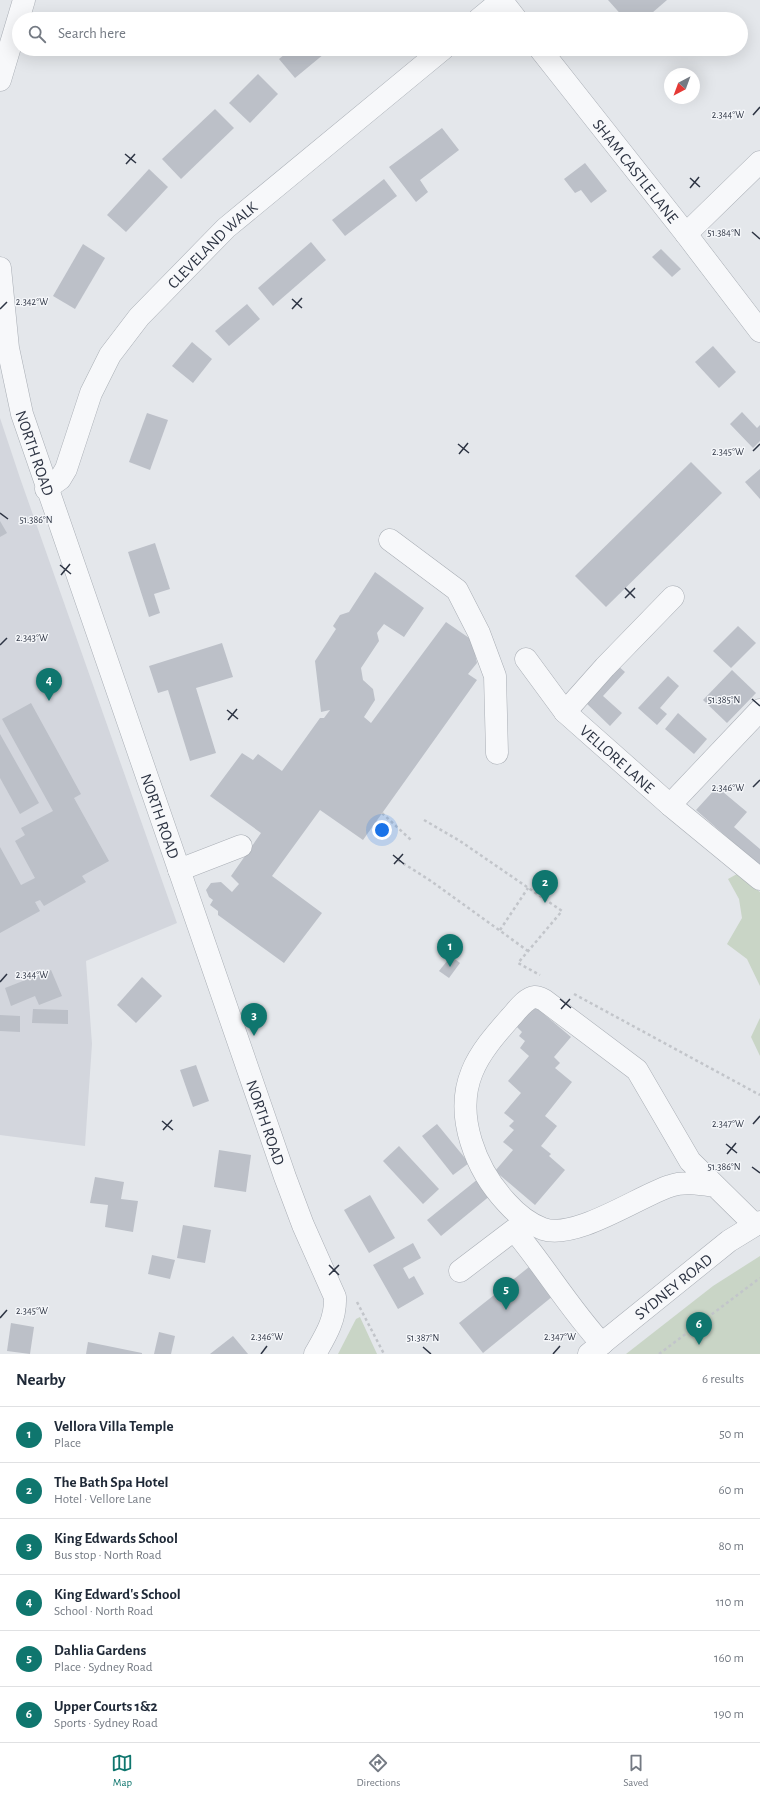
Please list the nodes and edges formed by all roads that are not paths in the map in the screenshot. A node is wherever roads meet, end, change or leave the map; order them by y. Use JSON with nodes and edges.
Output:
{"nodes":[{"id":1,"x":24,"y":0,"type":"edge"},
{"id":2,"x":502,"y":0,"type":"edge"},
{"id":3,"x":20,"y":12,"type":"edge"},
{"id":4,"x":487,"y":12,"type":"edge"},
{"id":5,"x":511,"y":12,"type":"edge"},
{"id":6,"x":12,"y":40,"type":"edge"},
{"id":7,"x":435,"y":56,"type":"edge"},
{"id":8,"x":546,"y":56,"type":"edge"},
{"id":9,"x":0,"y":80,"type":"edge"},
{"id":10,"x":760,"y":162,"type":"edge"},
{"id":11,"x":686,"y":234,"type":"junction"},
{"id":12,"x":0,"y":268,"type":"edge"},
{"id":13,"x":760,"y":331,"type":"edge"},
{"id":14,"x":4,"y":349,"type":"edge"},
{"id":15,"x":46,"y":489,"type":"junction"},
{"id":16,"x":390,"y":540,"type":"dead end"},
{"id":17,"x":673,"y":597,"type":"dead end"},
{"id":18,"x":526,"y":659,"type":"dead end"},
{"id":19,"x":760,"y":710,"type":"edge"},
{"id":20,"x":565,"y":712,"type":"junction"},
{"id":21,"x":497,"y":753,"type":"dead end"},
{"id":22,"x":670,"y":805,"type":"junction"},
{"id":23,"x":241,"y":846,"type":"dead end"},
{"id":24,"x":179,"y":870,"type":"junction"},
{"id":25,"x":760,"y":879,"type":"edge"},
{"id":26,"x":715,"y":1186,"type":"junction"},
{"id":27,"x":757,"y":1223,"type":"edge"},
{"id":28,"x":460,"y":1271,"type":"dead end"},
{"id":29,"x":596,"y":1349,"type":"edge"},
{"id":30,"x":315,"y":1354,"type":"edge"}],
"edges":[{"from":1,"to":3,"type":"street"},
{"from":2,"to":4,"type":"street"},
{"from":2,"to":5,"type":"street"},
{"from":6,"to":9,"type":"street"},
{"from":7,"to":15,"type":"street","name":"CLEVELAND WALK"},
{"from":8,"to":11,"type":"street","name":"SHAM CASTLE LANE"},
{"from":10,"to":11,"type":"street"},
{"from":11,"to":13,"type":"street","name":"SHAM CASTLE LANE"},
{"from":12,"to":14,"type":"street","name":"NORTH ROAD"},
{"from":14,"to":15,"type":"street","name":"NORTH ROAD"},
{"from":15,"to":24,"type":"street","name":"NORTH ROAD"},
{"from":16,"to":21,"type":"street"},
{"from":17,"to":20,"type":"street","name":"VELLORE LANE"},
{"from":18,"to":20,"type":"street","name":"VELLORE LANE"},
{"from":19,"to":22,"type":"street","name":"VELLORE LANE"},
{"from":20,"to":22,"type":"street","name":"VELLORE LANE"},
{"from":22,"to":25,"type":"street","name":"VELLORE LANE"},
{"from":23,"to":24,"type":"street"},
{"from":24,"to":30,"type":"street","name":"NORTH ROAD"},
{"from":26,"to":26,"type":"street"},
{"from":26,"to":27,"type":"street"},
{"from":27,"to":29,"type":"street","name":"SYDNEY ROAD"},
{"from":28,"to":29,"type":"street"}]}
